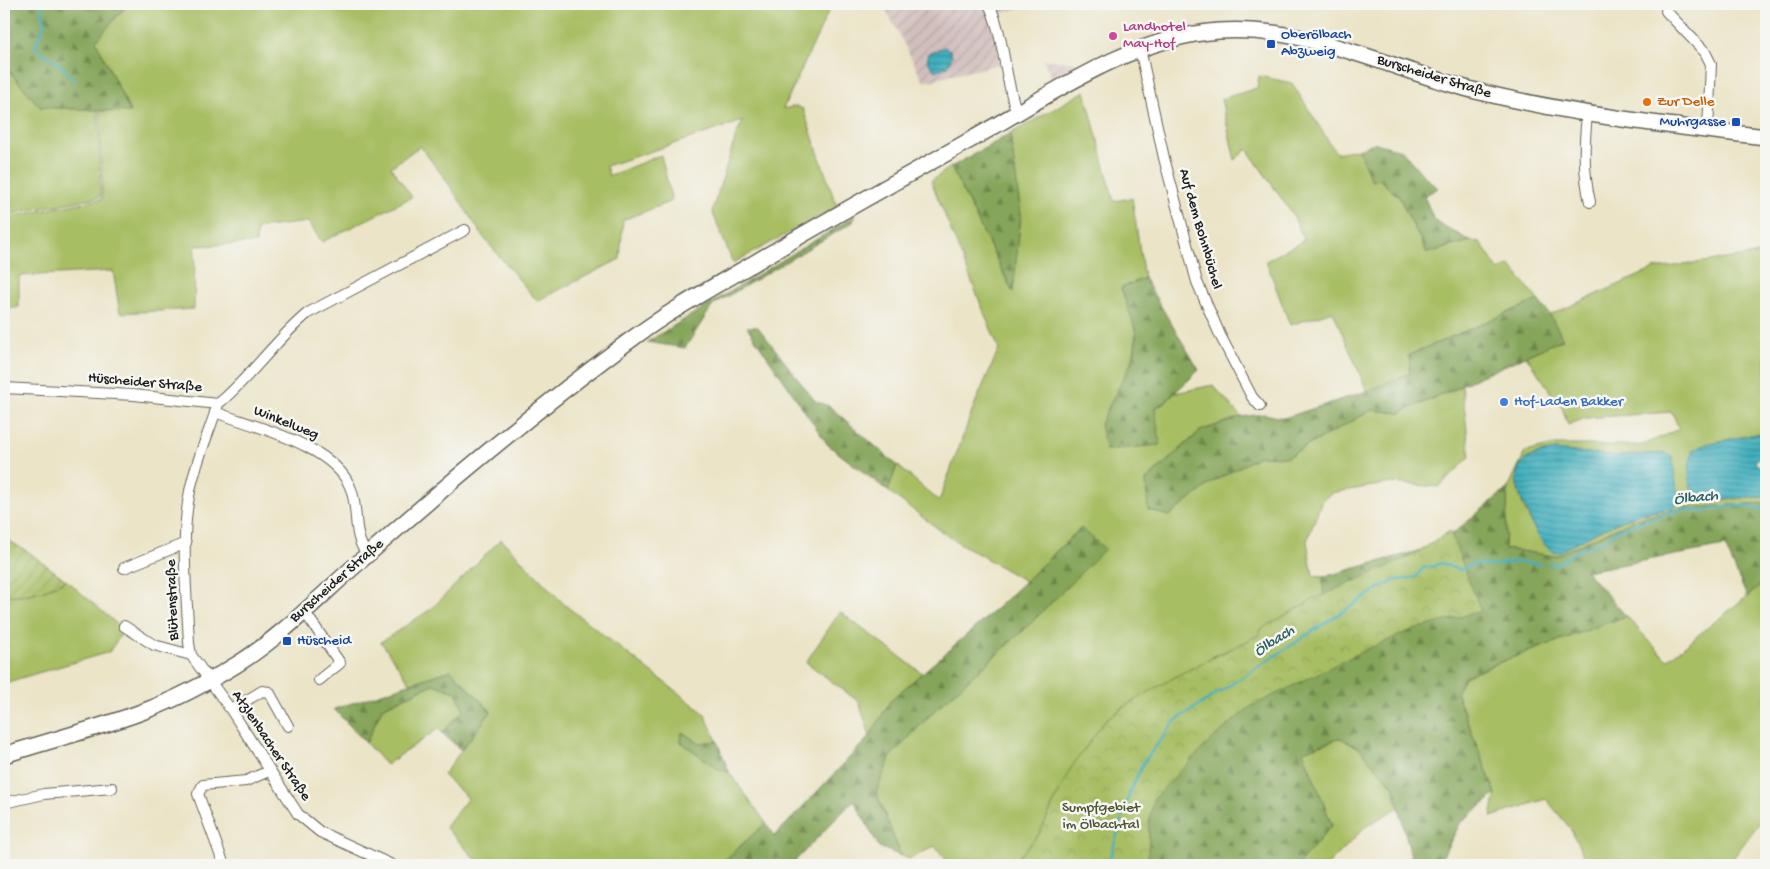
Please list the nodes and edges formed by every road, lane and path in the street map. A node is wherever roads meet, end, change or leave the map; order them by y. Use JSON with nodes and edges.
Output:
{"nodes":[{"id":1,"x":989,"y":4,"type":"edge"},
{"id":2,"x":1666,"y":11,"type":"dead end"},
{"id":3,"x":1140,"y":49,"type":"junction"},
{"id":4,"x":1018,"y":112,"type":"junction"},
{"id":5,"x":1587,"y":114,"type":"junction"},
{"id":6,"x":1708,"y":130,"type":"junction"},
{"id":7,"x":1766,"y":137,"type":"edge"},
{"id":8,"x":1590,"y":202,"type":"dead end"},
{"id":9,"x":465,"y":230,"type":"dead end"},
{"id":10,"x":4,"y":388,"type":"edge"},
{"id":11,"x":1260,"y":406,"type":"dead end"},
{"id":12,"x":217,"y":408,"type":"junction"},
{"id":13,"x":186,"y":543,"type":"junction"},
{"id":14,"x":367,"y":554,"type":"junction"},
{"id":15,"x":124,"y":568,"type":"dead end"},
{"id":16,"x":304,"y":611,"type":"junction"},
{"id":17,"x":124,"y":626,"type":"dead end"},
{"id":18,"x":191,"y":655,"type":"junction"},
{"id":19,"x":208,"y":680,"type":"junction"},
{"id":20,"x":319,"y":680,"type":"dead end"},
{"id":21,"x":231,"y":710,"type":"junction"},
{"id":22,"x":288,"y":726,"type":"dead end"},
{"id":23,"x":4,"y":755,"type":"edge"},
{"id":24,"x":269,"y":771,"type":"junction"},
{"id":25,"x":112,"y":788,"type":"dead end"},
{"id":26,"x":4,"y":803,"type":"edge"},
{"id":27,"x":224,"y":865,"type":"edge"},
{"id":28,"x":392,"y":865,"type":"edge"}],
"edges":[{"from":1,"to":4,"type":"street"},
{"from":2,"to":6,"type":"street"},
{"from":3,"to":4,"type":"main road","name":"Burscheider Straße"},
{"from":3,"to":5,"type":"main road","name":"Burscheider Straße"},
{"from":3,"to":11,"type":"street","name":"Auf dem Bohnbüchel"},
{"from":4,"to":14,"type":"main road","name":"Burscheider Straße"},
{"from":5,"to":6,"type":"main road","name":"Burscheider Straße"},
{"from":5,"to":8,"type":"street"},
{"from":6,"to":7,"type":"main road","name":"Burscheider Straße"},
{"from":9,"to":12,"type":"street","name":"Hüscheider Straße"},
{"from":10,"to":12,"type":"street","name":"Hüscheider Straße"},
{"from":12,"to":13,"type":"street","name":"Blütenstraße"},
{"from":12,"to":14,"type":"street","name":"Winkelweg"},
{"from":13,"to":15,"type":"street","name":"Blütenstraße"},
{"from":13,"to":18,"type":"street","name":"Blütenstraße"},
{"from":14,"to":16,"type":"main road","name":"Burscheider Straße"},
{"from":16,"to":19,"type":"main road","name":"Burscheider Straße"},
{"from":16,"to":20,"type":"street"},
{"from":17,"to":18,"type":"street"},
{"from":18,"to":19,"type":"street","name":"Blütenstraße"},
{"from":19,"to":21,"type":"street","name":"Atzlenbacher Straße"},
{"from":19,"to":23,"type":"main road","name":"Burscheider Straße"},
{"from":21,"to":22,"type":"street"},
{"from":21,"to":24,"type":"street","name":"Atzlenbacher Straße"},
{"from":24,"to":27,"type":"street"},
{"from":24,"to":28,"type":"street","name":"Atzlenbacher Straße"},
{"from":25,"to":26,"type":"street"}]}
